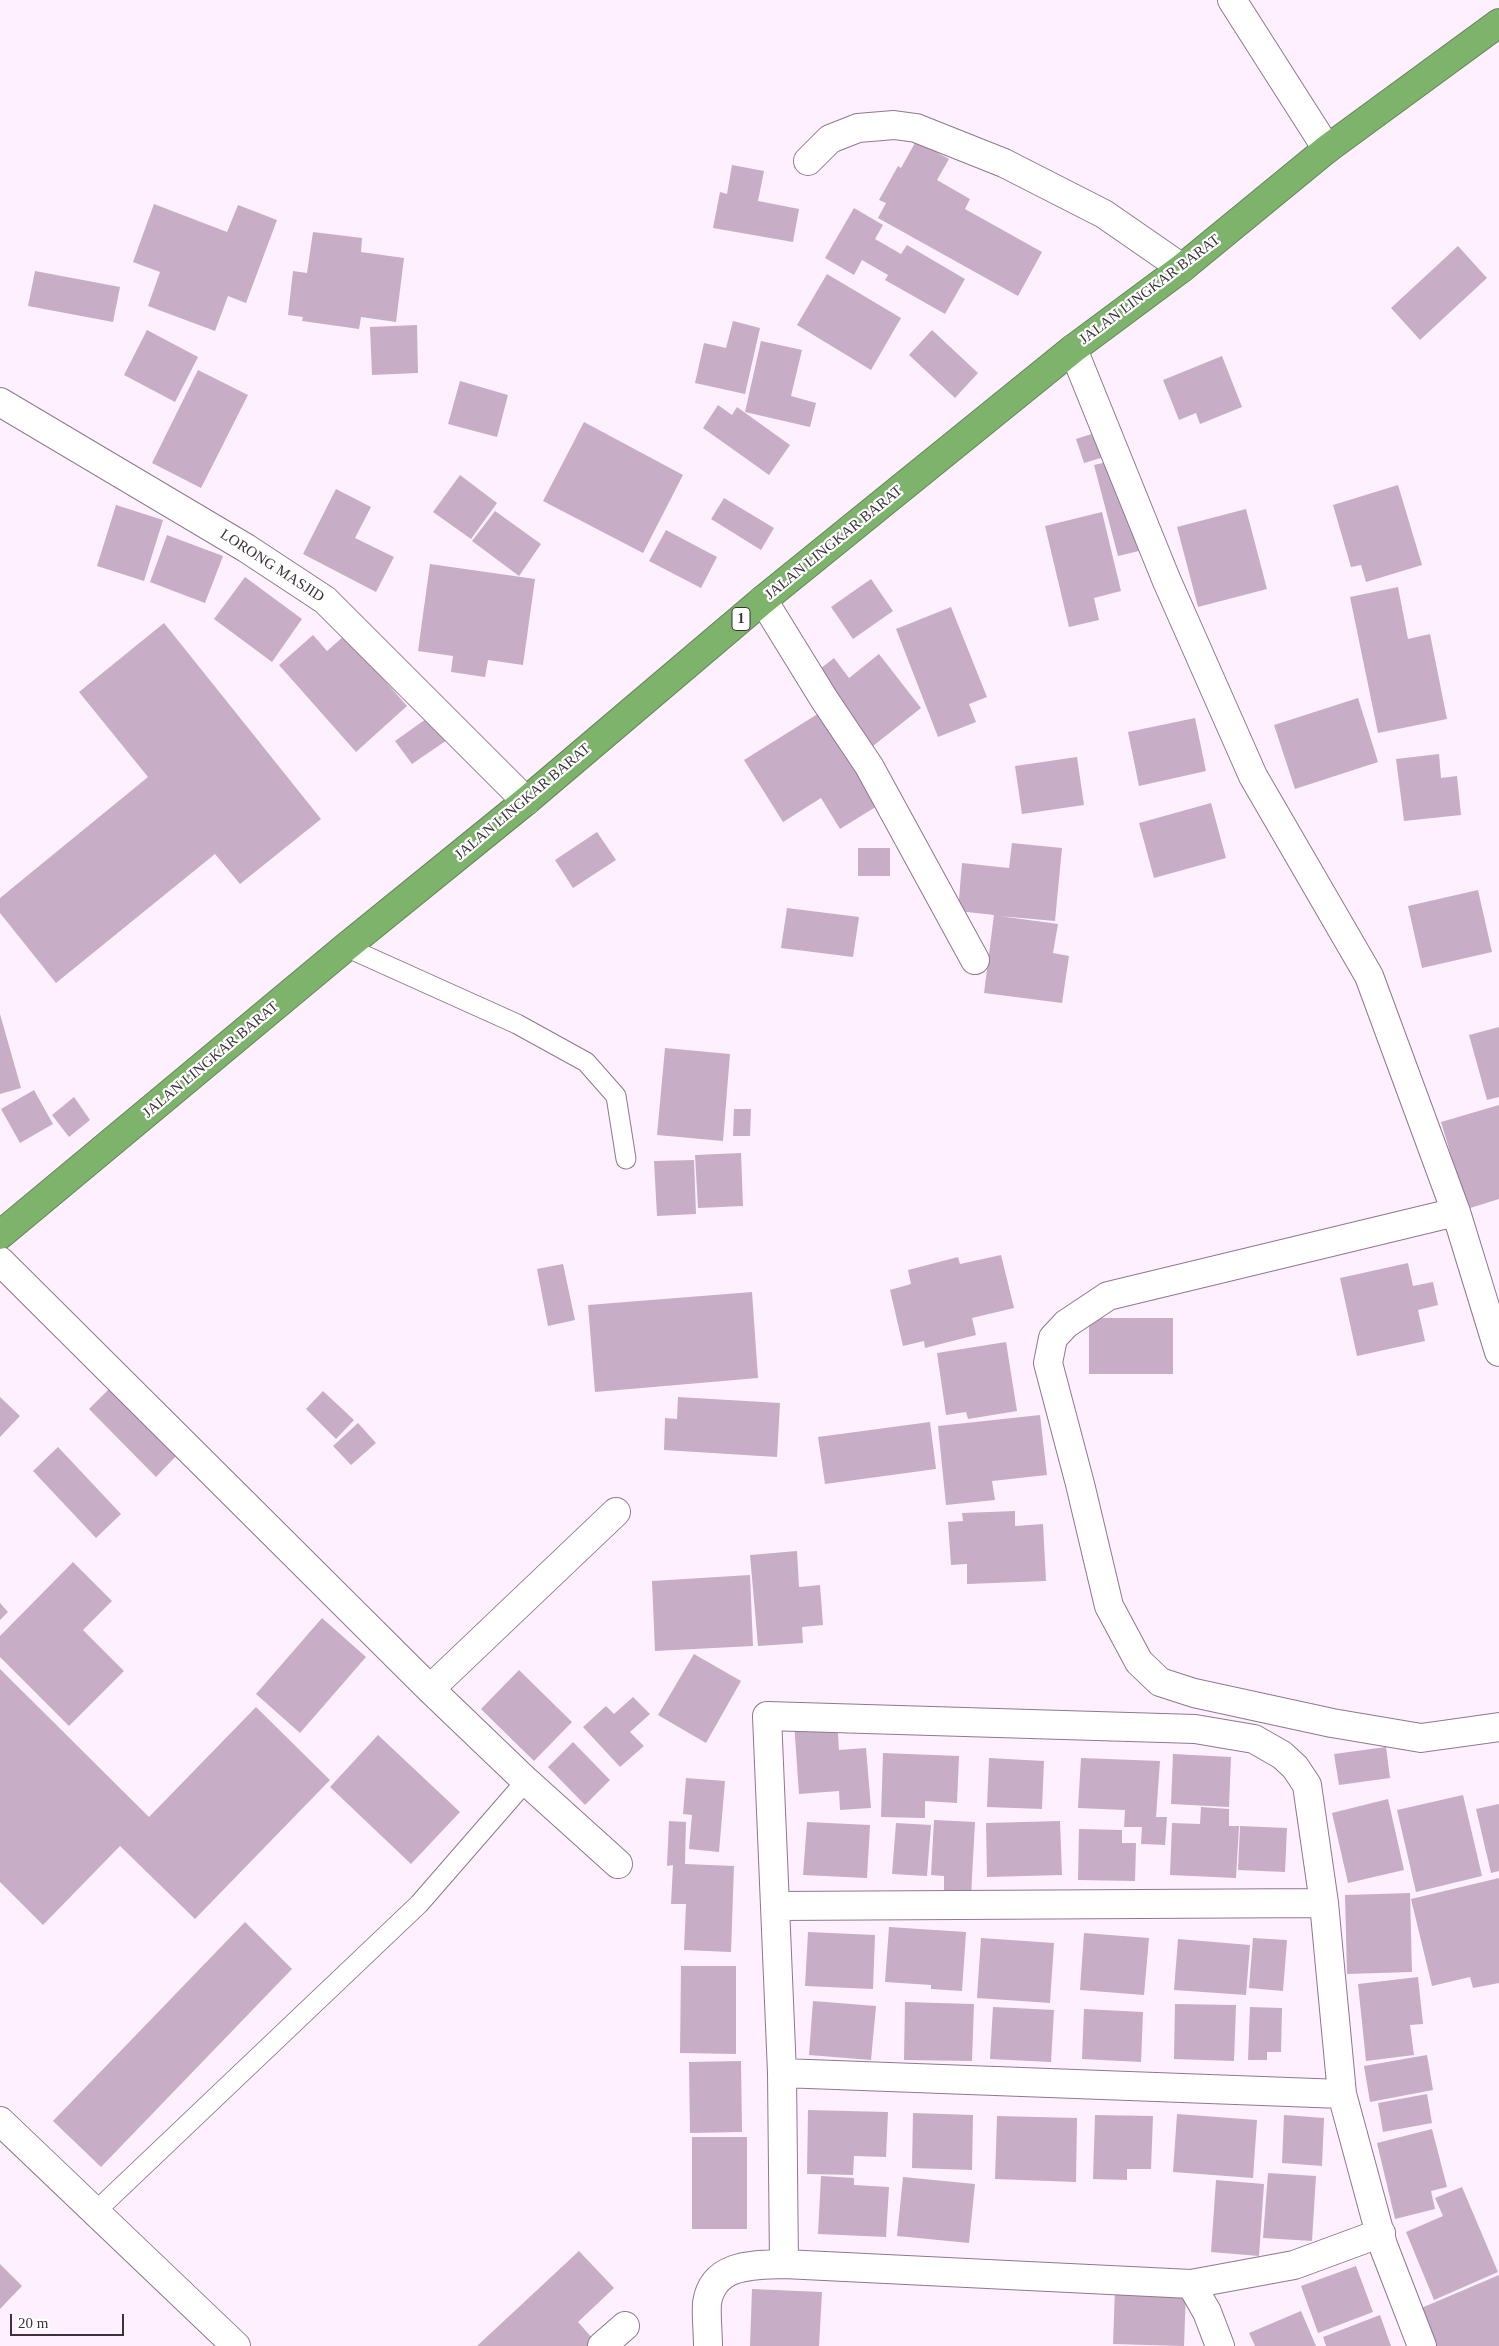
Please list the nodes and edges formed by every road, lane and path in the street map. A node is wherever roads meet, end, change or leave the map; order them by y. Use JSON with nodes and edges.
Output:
{"nodes":[{"id":1,"x":1232,"y":0,"type":"edge"},
{"id":2,"x":1499,"y":23,"type":"edge"},
{"id":3,"x":1327,"y":149,"type":"junction"},
{"id":4,"x":808,"y":160,"type":"dead end"},
{"id":5,"x":1182,"y":268,"type":"junction"},
{"id":6,"x":1073,"y":349,"type":"junction"},
{"id":7,"x":0,"y":402,"type":"edge"},
{"id":8,"x":763,"y":600,"type":"junction"},
{"id":9,"x":526,"y":801,"type":"junction"},
{"id":10,"x":346,"y":947,"type":"junction"},
{"id":11,"x":974,"y":960,"type":"dead end"},
{"id":12,"x":626,"y":1159,"type":"dead end"},
{"id":13,"x":1456,"y":1212,"type":"junction"},
{"id":14,"x":0,"y":1235,"type":"edge"},
{"id":15,"x":0,"y":1261,"type":"edge"},
{"id":16,"x":1499,"y":1352,"type":"edge"},
{"id":17,"x":616,"y":1512,"type":"dead end"},
{"id":18,"x":430,"y":1689,"type":"junction"},
{"id":19,"x":1499,"y":1727,"type":"edge"},
{"id":20,"x":526,"y":1781,"type":"junction"},
{"id":21,"x":618,"y":1864,"type":"dead end"},
{"id":22,"x":1324,"y":1903,"type":"junction"},
{"id":23,"x":776,"y":1906,"type":"junction"},
{"id":24,"x":782,"y":2073,"type":"junction"},
{"id":25,"x":1342,"y":2094,"type":"junction"},
{"id":26,"x":0,"y":2120,"type":"edge"},
{"id":27,"x":95,"y":2212,"type":"junction"},
{"id":28,"x":1380,"y":2233,"type":"junction"},
{"id":29,"x":784,"y":2264,"type":"junction"},
{"id":30,"x":1190,"y":2284,"type":"junction"},
{"id":31,"x":625,"y":2326,"type":"dead end"},
{"id":32,"x":236,"y":2346,"type":"edge"},
{"id":33,"x":602,"y":2346,"type":"edge"},
{"id":34,"x":708,"y":2346,"type":"edge"},
{"id":35,"x":1220,"y":2346,"type":"edge"},
{"id":36,"x":1422,"y":2346,"type":"edge"}],
"edges":[{"from":1,"to":3,"type":"street"},
{"from":2,"to":3,"type":"highway","name":"JALAN LINGKAR BARAT","number":"1"},
{"from":3,"to":5,"type":"highway","name":"JALAN LINGKAR BARAT","number":"1"},
{"from":4,"to":5,"type":"street"},
{"from":5,"to":6,"type":"highway","name":"JALAN LINGKAR BARAT","number":"1"},
{"from":6,"to":8,"type":"highway","name":"JALAN LINGKAR BARAT","number":"1"},
{"from":6,"to":13,"type":"street"},
{"from":7,"to":9,"type":"street","name":"LORONG MASJID"},
{"from":8,"to":9,"type":"highway","name":"JALAN LINGKAR BARAT","number":"1"},
{"from":8,"to":11,"type":"street"},
{"from":9,"to":10,"type":"highway","name":"JALAN LINGKAR BARAT","number":"1"},
{"from":10,"to":12,"type":"lane"},
{"from":10,"to":14,"type":"highway","name":"JALAN LINGKAR BARAT","number":"1"},
{"from":13,"to":16,"type":"street"},
{"from":13,"to":19,"type":"street"},
{"from":15,"to":18,"type":"street"},
{"from":17,"to":18,"type":"street"},
{"from":18,"to":20,"type":"street"},
{"from":20,"to":21,"type":"street"},
{"from":20,"to":27,"type":"lane"},
{"from":22,"to":23,"type":"street"},
{"from":22,"to":23,"type":"street"},
{"from":22,"to":25,"type":"street"},
{"from":23,"to":24,"type":"street"},
{"from":24,"to":25,"type":"street"},
{"from":24,"to":29,"type":"street"},
{"from":25,"to":28,"type":"street"},
{"from":26,"to":27,"type":"street"},
{"from":27,"to":32,"type":"street"},
{"from":28,"to":30,"type":"street"},
{"from":28,"to":36,"type":"street"},
{"from":29,"to":30,"type":"street"},
{"from":29,"to":34,"type":"street"},
{"from":30,"to":35,"type":"street"},
{"from":31,"to":33,"type":"street"}]}
